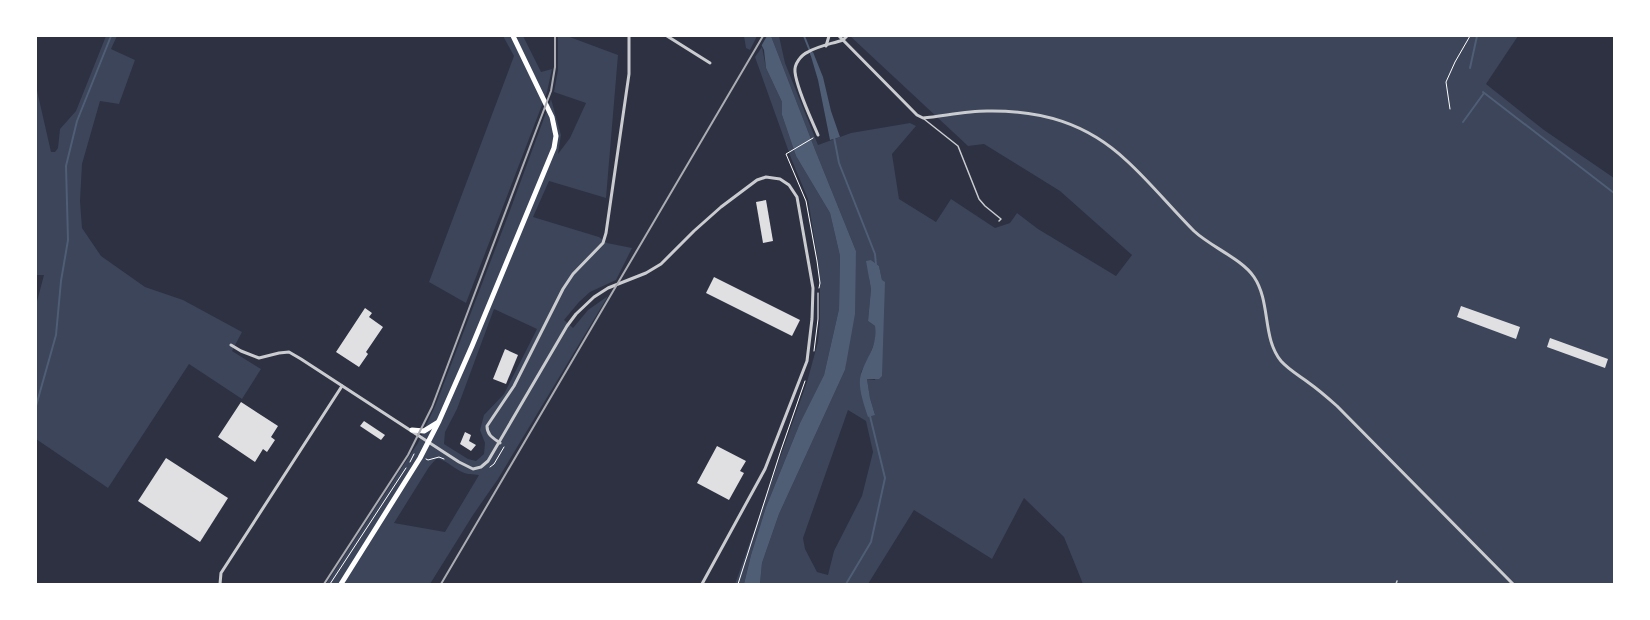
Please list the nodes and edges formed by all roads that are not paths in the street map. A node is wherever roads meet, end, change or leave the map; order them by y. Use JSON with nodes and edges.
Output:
{"nodes":[{"id":1,"x":513,"y":36,"type":"edge"},
{"id":2,"x":629,"y":36,"type":"edge"},
{"id":3,"x":667,"y":36,"type":"edge"},
{"id":4,"x":828,"y":36,"type":"edge"},
{"id":5,"x":839,"y":36,"type":"edge"},
{"id":6,"x":847,"y":36,"type":"edge"},
{"id":7,"x":843,"y":40,"type":"junction"},
{"id":8,"x":826,"y":46,"type":"junction"},
{"id":9,"x":710,"y":63,"type":"dead end"},
{"id":10,"x":923,"y":118,"type":"junction"},
{"id":11,"x":818,"y":135,"type":"dead end"},
{"id":12,"x":999,"y":221,"type":"dead end"},
{"id":13,"x":231,"y":345,"type":"dead end"},
{"id":14,"x":342,"y":386,"type":"junction"},
{"id":15,"x":439,"y":421,"type":"junction"},
{"id":16,"x":412,"y":430,"type":"junction"},
{"id":17,"x":429,"y":441,"type":"junction"},
{"id":18,"x":500,"y":443,"type":"junction"},
{"id":19,"x":220,"y":584,"type":"edge"},
{"id":20,"x":341,"y":584,"type":"edge"},
{"id":21,"x":702,"y":584,"type":"edge"},
{"id":22,"x":1513,"y":584,"type":"edge"}],
"edges":[{"from":1,"to":15,"type":"main road"},
{"from":2,"to":18,"type":"street"},
{"from":3,"to":9,"type":"street"},
{"from":4,"to":8,"type":"street"},
{"from":5,"to":7,"type":"street"},
{"from":6,"to":7,"type":"street"},
{"from":7,"to":8,"type":"street"},
{"from":7,"to":10,"type":"street"},
{"from":8,"to":11,"type":"street"},
{"from":10,"to":12,"type":"lane"},
{"from":10,"to":22,"type":"street"},
{"from":13,"to":14,"type":"street"},
{"from":14,"to":16,"type":"street"},
{"from":14,"to":19,"type":"street"},
{"from":15,"to":16,"type":"main road"},
{"from":15,"to":17,"type":"main road"},
{"from":16,"to":17,"type":"street"},
{"from":17,"to":18,"type":"street"},
{"from":17,"to":20,"type":"main road"},
{"from":18,"to":21,"type":"street"}]}
